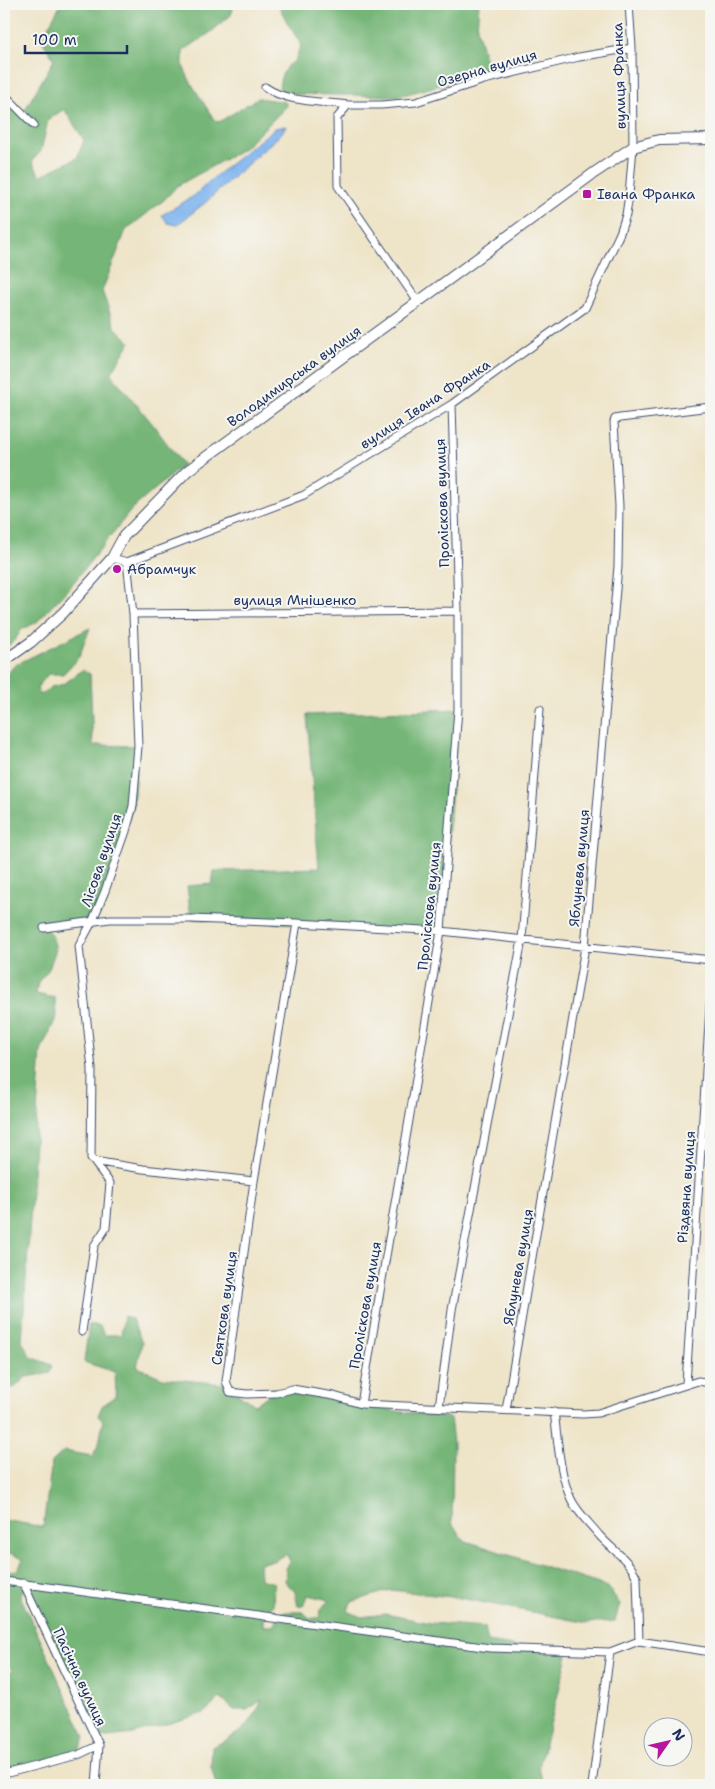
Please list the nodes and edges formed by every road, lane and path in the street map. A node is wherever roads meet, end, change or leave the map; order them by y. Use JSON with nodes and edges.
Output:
{"nodes":[{"id":1,"x":629,"y":4,"type":"edge"},
{"id":2,"x":632,"y":48,"type":"junction"},
{"id":3,"x":265,"y":86,"type":"dead end"},
{"id":4,"x":4,"y":94,"type":"edge"},
{"id":5,"x":348,"y":105,"type":"junction"},
{"id":6,"x":34,"y":125,"type":"dead end"},
{"id":7,"x":711,"y":139,"type":"edge"},
{"id":8,"x":633,"y":147,"type":"junction"},
{"id":9,"x":418,"y":302,"type":"junction"},
{"id":10,"x":452,"y":404,"type":"junction"},
{"id":11,"x":711,"y":406,"type":"edge"},
{"id":12,"x":112,"y":558,"type":"junction"},
{"id":13,"x":128,"y":562,"type":"junction"},
{"id":14,"x":458,"y":611,"type":"junction"},
{"id":15,"x":133,"y":614,"type":"junction"},
{"id":16,"x":4,"y":662,"type":"edge"},
{"id":17,"x":540,"y":709,"type":"dead end"},
{"id":18,"x":93,"y":920,"type":"junction"},
{"id":19,"x":297,"y":923,"type":"junction"},
{"id":20,"x":44,"y":928,"type":"dead end"},
{"id":21,"x":441,"y":932,"type":"junction"},
{"id":22,"x":522,"y":940,"type":"junction"},
{"id":23,"x":585,"y":947,"type":"junction"},
{"id":24,"x":711,"y":960,"type":"edge"},
{"id":25,"x":711,"y":992,"type":"edge"},
{"id":26,"x":93,"y":1161,"type":"junction"},
{"id":27,"x":254,"y":1181,"type":"junction"},
{"id":28,"x":82,"y":1332,"type":"dead end"},
{"id":29,"x":711,"y":1383,"type":"edge"},
{"id":30,"x":686,"y":1384,"type":"junction"},
{"id":31,"x":360,"y":1404,"type":"junction"},
{"id":32,"x":439,"y":1407,"type":"junction"},
{"id":33,"x":506,"y":1410,"type":"junction"},
{"id":34,"x":554,"y":1412,"type":"junction"},
{"id":35,"x":4,"y":1581,"type":"edge"},
{"id":36,"x":23,"y":1583,"type":"junction"},
{"id":37,"x":639,"y":1641,"type":"junction"},
{"id":38,"x":610,"y":1652,"type":"junction"},
{"id":39,"x":711,"y":1652,"type":"edge"},
{"id":40,"x":99,"y":1745,"type":"junction"},
{"id":41,"x":4,"y":1774,"type":"edge"},
{"id":42,"x":96,"y":1785,"type":"edge"},
{"id":43,"x":592,"y":1785,"type":"edge"}],
"edges":[{"from":1,"to":2,"type":"street","name":"вулиця Франка"},
{"from":2,"to":5,"type":"street","name":"Озерна вулиця"},
{"from":2,"to":8,"type":"street","name":"вулиця Франка"},
{"from":3,"to":5,"type":"street","name":"Озерна вулиця"},
{"from":4,"to":6,"type":"street"},
{"from":5,"to":9,"type":"street"},
{"from":7,"to":8,"type":"main road","name":"Володимирська вулиця"},
{"from":8,"to":9,"type":"main road","name":"Володимирська вулиця"},
{"from":8,"to":10,"type":"street","name":"вулиця Івана Франка"},
{"from":9,"to":12,"type":"main road","name":"Володимирська вулиця"},
{"from":10,"to":13,"type":"street","name":"вулиця Івана Франка"},
{"from":10,"to":14,"type":"street","name":"Проліскова вулиця"},
{"from":11,"to":23,"type":"street","name":"Яблунева вулиця"},
{"from":12,"to":13,"type":"street"},
{"from":12,"to":16,"type":"main road","name":"Володимирська вулиця"},
{"from":13,"to":15,"type":"street","name":"Лісова вулиця"},
{"from":14,"to":15,"type":"street","name":"вулиця Мнішенко"},
{"from":14,"to":21,"type":"street","name":"Проліскова вулиця"},
{"from":15,"to":18,"type":"street","name":"Лісова вулиця"},
{"from":17,"to":22,"type":"street"},
{"from":18,"to":19,"type":"street"},
{"from":18,"to":20,"type":"street"},
{"from":18,"to":26,"type":"street","name":"Лісова вулиця"},
{"from":19,"to":21,"type":"street"},
{"from":19,"to":27,"type":"street","name":"Святкова вулиця"},
{"from":21,"to":22,"type":"street"},
{"from":21,"to":31,"type":"street","name":"Проліскова вулиця"},
{"from":22,"to":23,"type":"street"},
{"from":22,"to":32,"type":"street"},
{"from":23,"to":24,"type":"street"},
{"from":23,"to":33,"type":"street","name":"Яблунева вулиця"},
{"from":25,"to":30,"type":"street","name":"Різдвяна вулиця"},
{"from":26,"to":27,"type":"street"},
{"from":26,"to":28,"type":"street"},
{"from":27,"to":31,"type":"street","name":"Святкова вулиця"},
{"from":29,"to":30,"type":"street","name":"Святкова вулиця"},
{"from":30,"to":34,"type":"street","name":"Святкова вулиця"},
{"from":31,"to":32,"type":"street","name":"Святкова вулиця"},
{"from":32,"to":33,"type":"street","name":"Святкова вулиця"},
{"from":33,"to":34,"type":"street","name":"Святкова вулиця"},
{"from":34,"to":37,"type":"street"},
{"from":35,"to":36,"type":"street"},
{"from":36,"to":38,"type":"street"},
{"from":36,"to":40,"type":"street","name":"Пасічна вулиця"},
{"from":37,"to":38,"type":"street"},
{"from":37,"to":39,"type":"street"},
{"from":38,"to":43,"type":"street"},
{"from":40,"to":41,"type":"street"},
{"from":40,"to":42,"type":"street","name":"Пасічна вулиця"}]}
